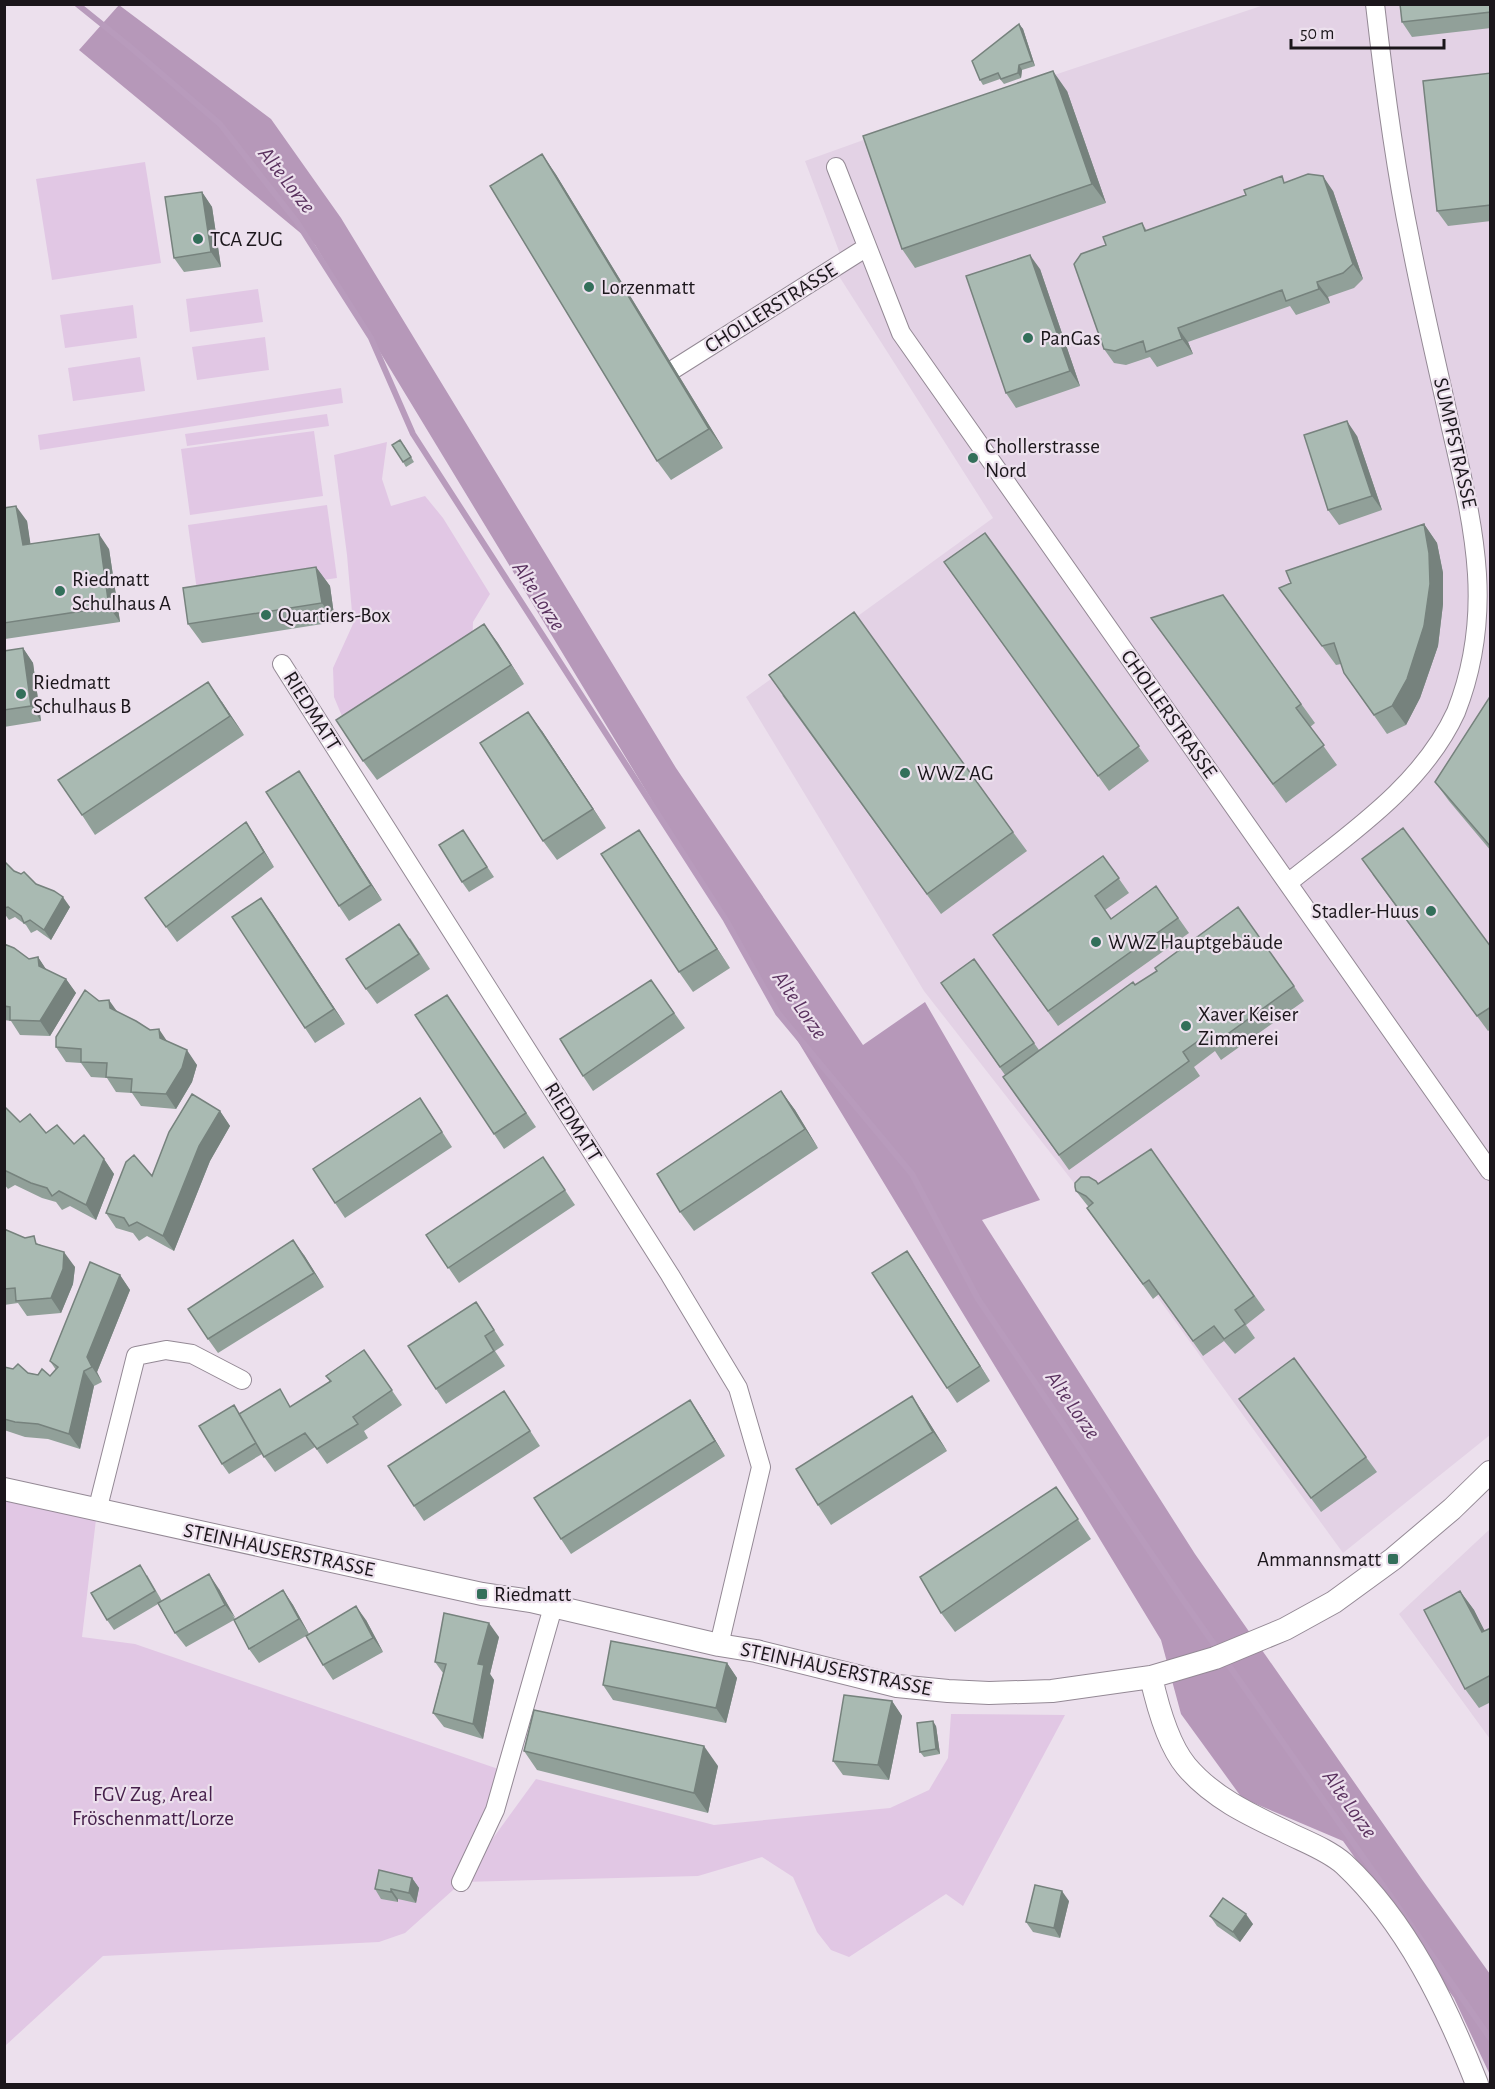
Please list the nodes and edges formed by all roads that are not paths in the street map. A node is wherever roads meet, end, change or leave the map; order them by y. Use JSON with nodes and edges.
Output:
{"nodes":[{"id":1,"x":1375,"y":4,"type":"edge"},
{"id":2,"x":836,"y":167,"type":"dead end"},
{"id":3,"x":867,"y":247,"type":"junction"},
{"id":4,"x":674,"y":369,"type":"edge"},
{"id":5,"x":1486,"y":611,"type":"edge"},
{"id":6,"x":282,"y":664,"type":"dead end"},
{"id":7,"x":1288,"y":883,"type":"junction"},
{"id":8,"x":1491,"y":1171,"type":"edge"},
{"id":9,"x":242,"y":1380,"type":"dead end"},
{"id":10,"x":1491,"y":1472,"type":"edge"},
{"id":11,"x":4,"y":1489,"type":"edge"},
{"id":12,"x":97,"y":1511,"type":"junction"},
{"id":13,"x":554,"y":1607,"type":"junction"},
{"id":14,"x":719,"y":1645,"type":"junction"},
{"id":15,"x":1150,"y":1677,"type":"junction"},
{"id":16,"x":461,"y":1882,"type":"dead end"},
{"id":17,"x":1478,"y":2085,"type":"edge"}],
"edges":[{"from":1,"to":5,"type":"street","name":"SUMPFSTRASSE"},
{"from":2,"to":3,"type":"street","name":"CHOLLERSTRASSE"},
{"from":3,"to":4,"type":"street","name":"CHOLLERSTRASSE"},
{"from":3,"to":7,"type":"street","name":"CHOLLERSTRASSE"},
{"from":5,"to":7,"type":"street","name":"SUMPFSTRASSE"},
{"from":6,"to":14,"type":"street","name":"RIEDMATT"},
{"from":7,"to":8,"type":"street","name":"CHOLLERSTRASSE"},
{"from":9,"to":12,"type":"street"},
{"from":10,"to":15,"type":"street","name":"STEINHAUSERSTRASSE"},
{"from":11,"to":12,"type":"street","name":"STEINHAUSERSTRASSE"},
{"from":12,"to":13,"type":"street","name":"STEINHAUSERSTRASSE"},
{"from":13,"to":14,"type":"street","name":"STEINHAUSERSTRASSE"},
{"from":13,"to":16,"type":"street"},
{"from":14,"to":15,"type":"street","name":"STEINHAUSERSTRASSE"},
{"from":15,"to":17,"type":"street"}]}
